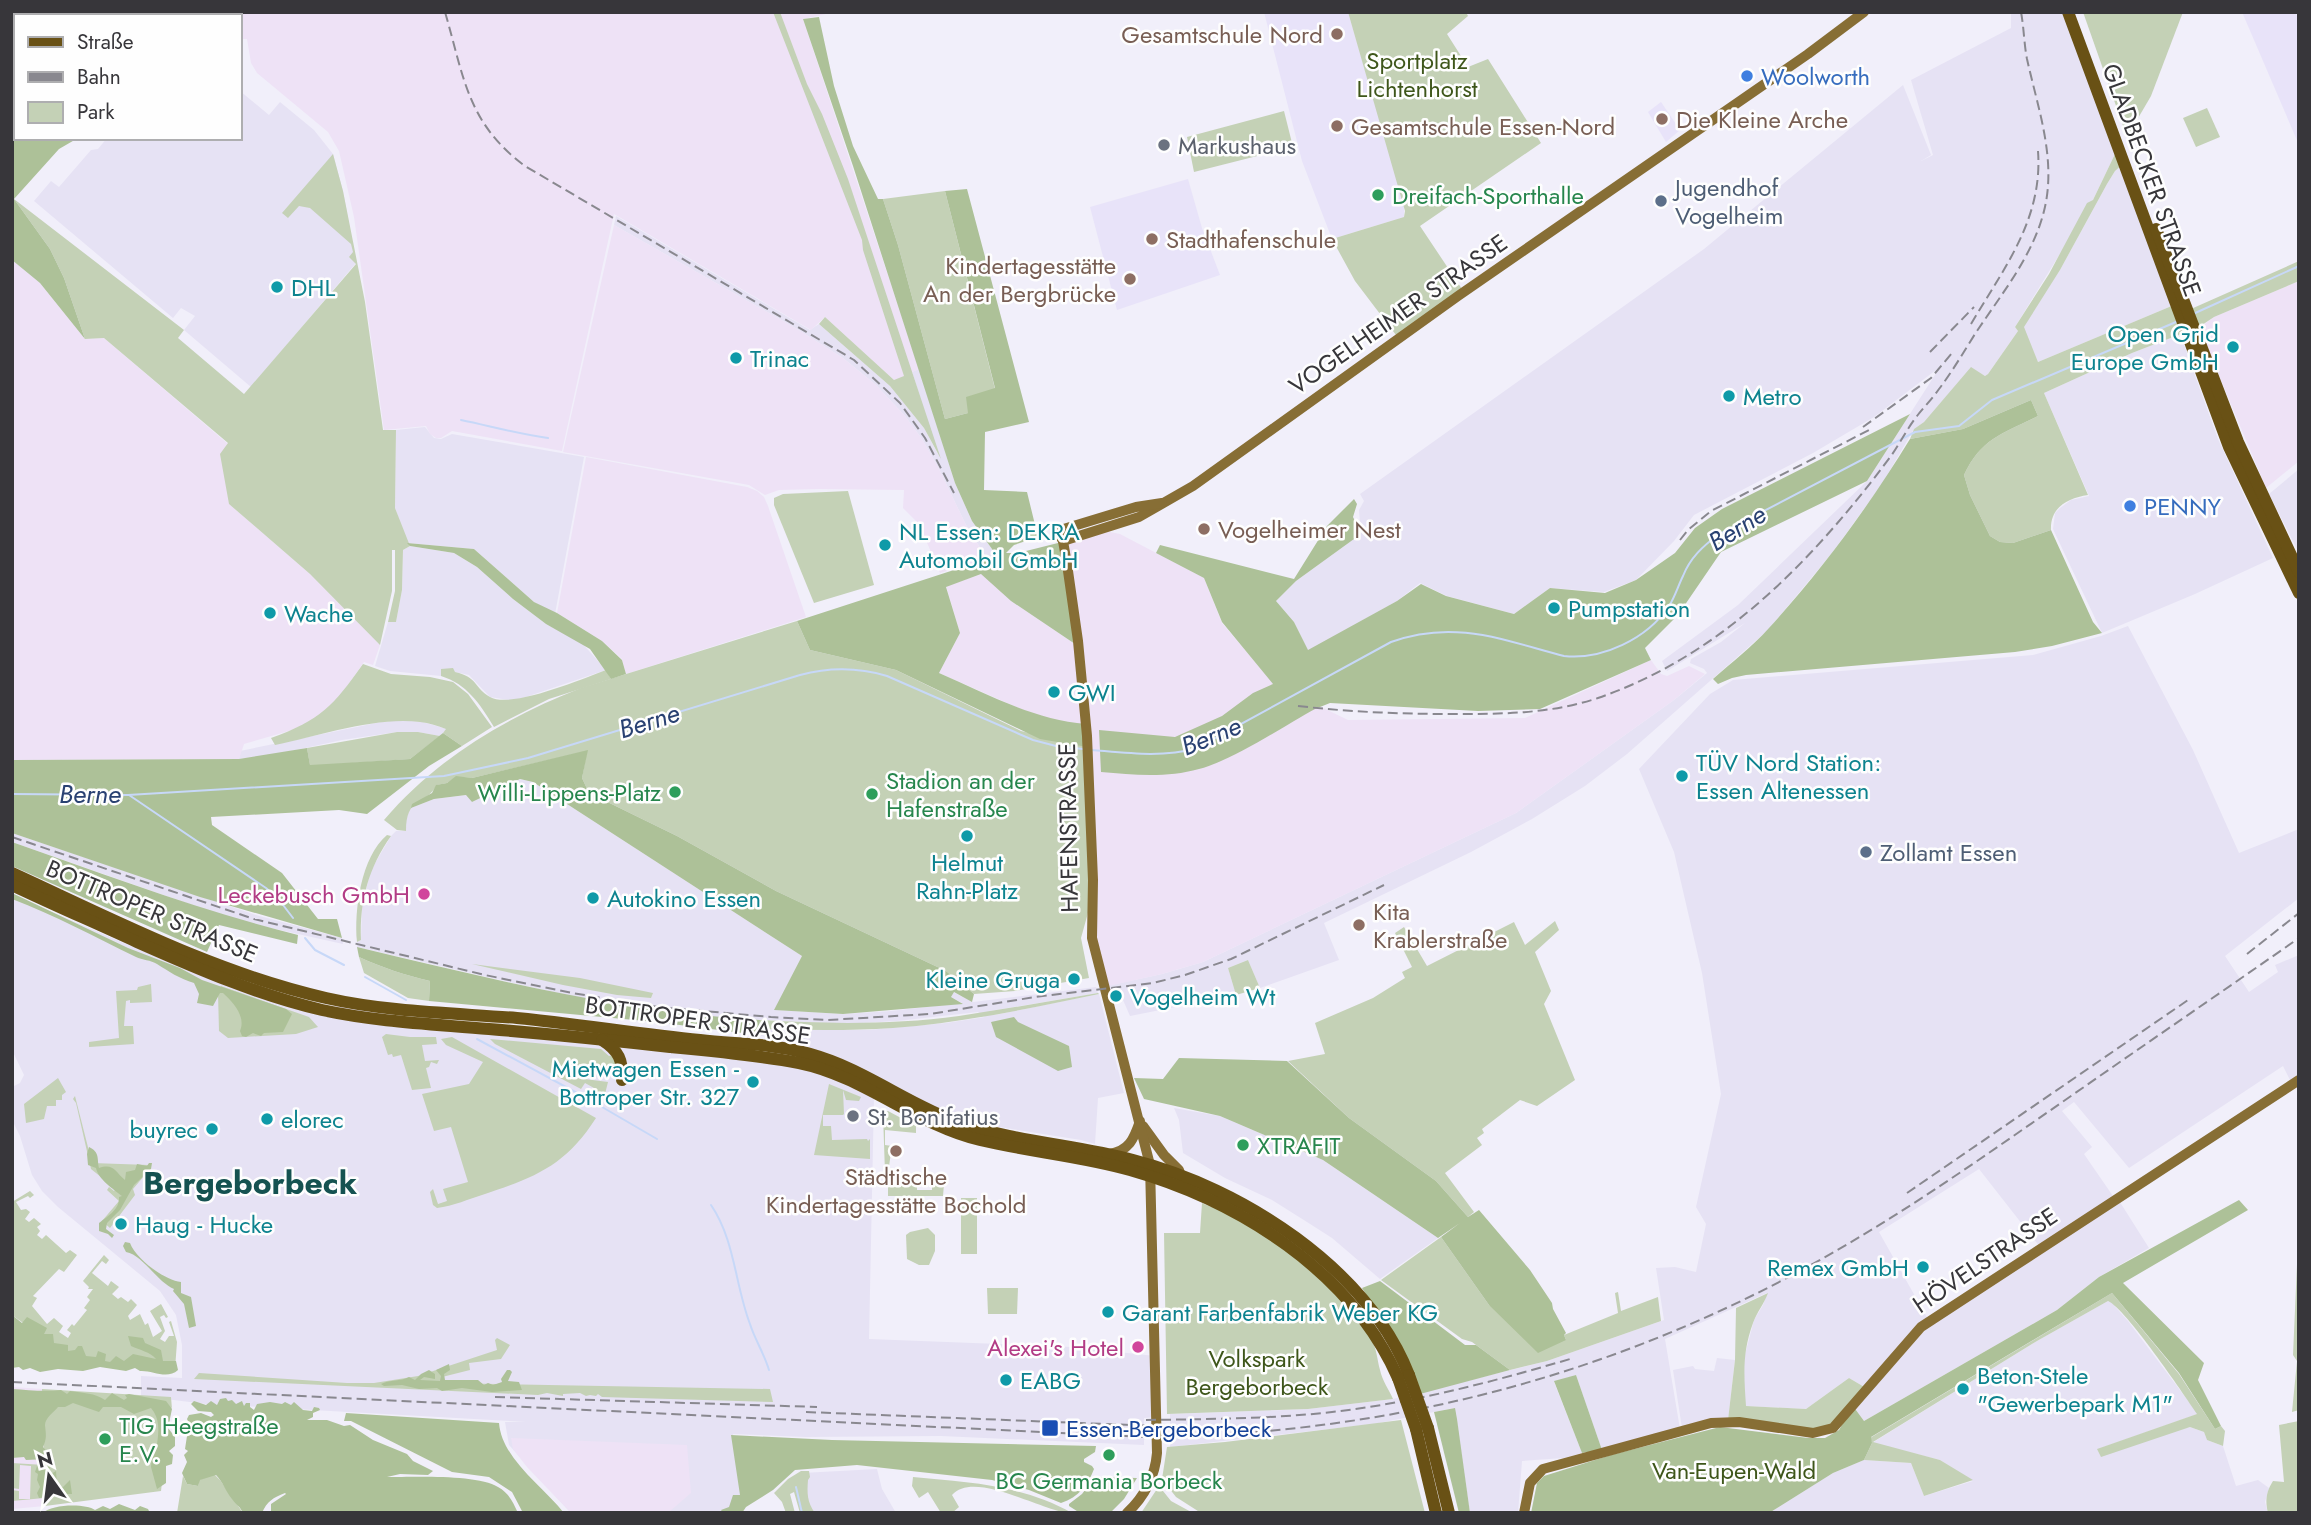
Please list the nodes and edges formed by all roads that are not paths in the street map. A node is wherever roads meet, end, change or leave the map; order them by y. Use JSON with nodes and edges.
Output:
{"nodes":[{"id":1,"x":1864,"y":12,"type":"edge"},
{"id":2,"x":2068,"y":12,"type":"edge"},
{"id":3,"x":2075,"y":12,"type":"edge"},
{"id":4,"x":2185,"y":318,"type":"junction"},
{"id":5,"x":2235,"y":448,"type":"junction"},
{"id":6,"x":1061,"y":534,"type":"joint"},
{"id":7,"x":2299,"y":572,"type":"edge"},
{"id":8,"x":2299,"y":593,"type":"edge"},
{"id":9,"x":12,"y":873,"type":"edge"},
{"id":10,"x":12,"y":885,"type":"edge"},
{"id":11,"x":602,"y":1040,"type":"junction"},
{"id":12,"x":622,"y":1080,"type":"dead end"},
{"id":13,"x":2299,"y":1080,"type":"edge"},
{"id":14,"x":886,"y":1094,"type":"junction"},
{"id":15,"x":1140,"y":1121,"type":"junction"},
{"id":16,"x":1108,"y":1154,"type":"junction"},
{"id":17,"x":1150,"y":1171,"type":"junction"},
{"id":18,"x":1181,"y":1176,"type":"junction"},
{"id":19,"x":1404,"y":1377,"type":"junction"},
{"id":20,"x":1422,"y":1429,"type":"junction"},
{"id":21,"x":1127,"y":1513,"type":"edge"},
{"id":22,"x":1436,"y":1513,"type":"edge"},
{"id":23,"x":1449,"y":1513,"type":"edge"},
{"id":24,"x":1524,"y":1513,"type":"edge"}],
"edges":[{"from":1,"to":6,"type":"main road","name":"VOGELHEIMER STRASSE"},
{"from":2,"to":4,"type":"main road","name":"GLADBECKER STRASSE"},
{"from":3,"to":4,"type":"main road","name":"GLADBECKER STRASSE"},
{"from":4,"to":5,"type":"main road","name":"GLADBECKER STRASSE"},
{"from":5,"to":7,"type":"main road","name":"GLADBECKER STRASSE"},
{"from":5,"to":8,"type":"main road","name":"GLADBECKER STRASSE"},
{"from":6,"to":15,"type":"main road","name":"HAFENSTRASSE"},
{"from":9,"to":14,"type":"main road","name":"BOTTROPER STRASSE"},
{"from":10,"to":11,"type":"main road","name":"BOTTROPER STRASSE"},
{"from":11,"to":12,"type":"main road"},
{"from":11,"to":14,"type":"main road","name":"BOTTROPER STRASSE"},
{"from":13,"to":24,"type":"main road","name":"HÖVELSTRASSE"},
{"from":14,"to":16,"type":"main road","name":"BOTTROPER STRASSE"},
{"from":14,"to":17,"type":"main road","name":"BOTTROPER STRASSE"},
{"from":15,"to":16,"type":"main road"},
{"from":15,"to":17,"type":"main road","name":"HAFENSTRASSE"},
{"from":15,"to":18,"type":"main road","name":"HAFENSTRASSE"},
{"from":16,"to":17,"type":"main road","name":"BOTTROPER STRASSE"},
{"from":17,"to":18,"type":"main road","name":"BOTTROPER STRASSE"},
{"from":17,"to":19,"type":"main road","name":"BOTTROPER STRASSE"},
{"from":17,"to":21,"type":"main road","name":"HAFENSTRASSE"},
{"from":18,"to":19,"type":"main road","name":"BOTTROPER STRASSE"},
{"from":19,"to":20,"type":"main road","name":"BOTTROPER STRASSE","bridge":true},
{"from":20,"to":22,"type":"main road","name":"BOTTROPER STRASSE"},
{"from":20,"to":23,"type":"main road","name":"BOTTROPER STRASSE"}]}
